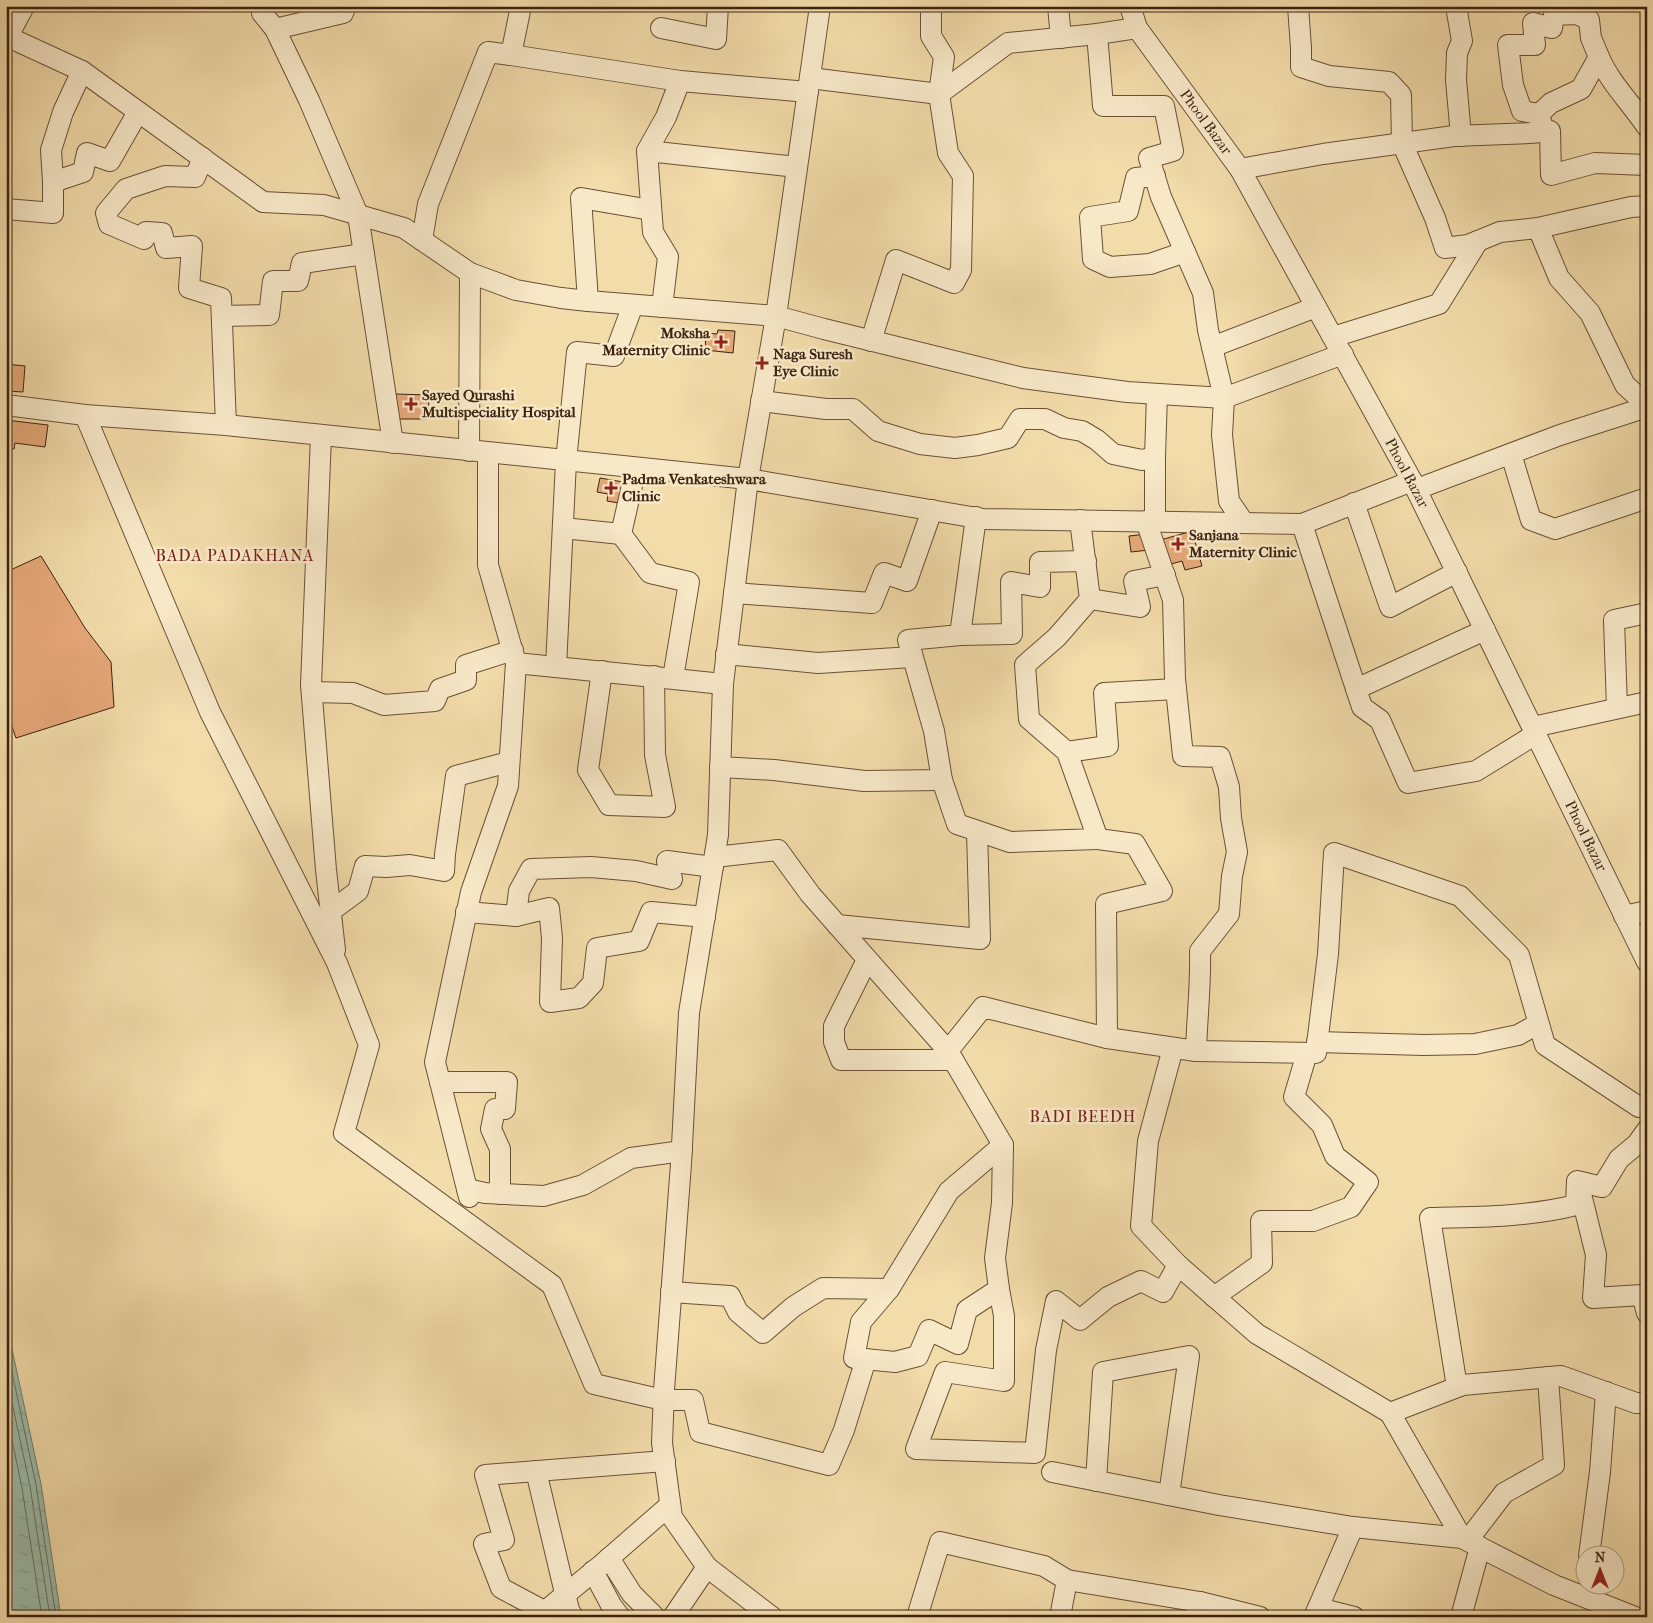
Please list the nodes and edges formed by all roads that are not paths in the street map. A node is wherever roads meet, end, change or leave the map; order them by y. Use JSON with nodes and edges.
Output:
{"nodes":[{"id":1,"x":24,"y":6,"type":"edge"},
{"id":2,"x":261,"y":6,"type":"edge"},
{"id":3,"x":346,"y":6,"type":"edge"},
{"id":4,"x":521,"y":6,"type":"edge"},
{"id":5,"x":718,"y":6,"type":"edge"},
{"id":6,"x":820,"y":6,"type":"edge"},
{"id":7,"x":931,"y":6,"type":"edge"},
{"id":8,"x":1058,"y":6,"type":"edge"},
{"id":9,"x":1130,"y":6,"type":"edge"},
{"id":10,"x":1298,"y":6,"type":"edge"},
{"id":11,"x":1456,"y":6,"type":"edge"},
{"id":12,"x":1588,"y":13,"type":"edge"},
{"id":13,"x":661,"y":28,"type":"dead end"},
{"id":14,"x":1137,"y":28,"type":"junction"},
{"id":15,"x":275,"y":29,"type":"junction"},
{"id":16,"x":1097,"y":34,"type":"junction"},
{"id":17,"x":7,"y":37,"type":"edge"},
{"id":18,"x":1061,"y":38,"type":"junction"},
{"id":19,"x":511,"y":56,"type":"junction"},
{"id":20,"x":1599,"y":57,"type":"junction"},
{"id":21,"x":82,"y":71,"type":"junction"},
{"id":22,"x":680,"y":81,"type":"junction"},
{"id":23,"x":809,"y":85,"type":"junction"},
{"id":24,"x":938,"y":94,"type":"junction"},
{"id":25,"x":138,"y":112,"type":"junction"},
{"id":26,"x":1541,"y":123,"type":"junction"},
{"id":27,"x":1647,"y":127,"type":"edge"},
{"id":28,"x":1461,"y":136,"type":"junction"},
{"id":29,"x":1402,"y":143,"type":"junction"},
{"id":30,"x":647,"y":151,"type":"junction"},
{"id":31,"x":202,"y":158,"type":"junction"},
{"id":32,"x":1647,"y":166,"type":"edge"},
{"id":33,"x":798,"y":168,"type":"junction"},
{"id":34,"x":1240,"y":169,"type":"junction"},
{"id":35,"x":1154,"y":176,"type":"junction"},
{"id":36,"x":53,"y":182,"type":"junction"},
{"id":37,"x":1647,"y":206,"type":"edge"},
{"id":38,"x":6,"y":209,"type":"edge"},
{"id":39,"x":651,"y":210,"type":"junction"},
{"id":40,"x":358,"y":215,"type":"junction"},
{"id":41,"x":1538,"y":228,"type":"junction"},
{"id":42,"x":422,"y":240,"type":"junction"},
{"id":43,"x":1478,"y":241,"type":"junction"},
{"id":44,"x":1185,"y":252,"type":"junction"},
{"id":45,"x":364,"y":254,"type":"junction"},
{"id":46,"x":470,"y":273,"type":"junction"},
{"id":47,"x":588,"y":301,"type":"junction"},
{"id":48,"x":633,"y":305,"type":"junction"},
{"id":49,"x":662,"y":308,"type":"junction"},
{"id":50,"x":1316,"y":308,"type":"junction"},
{"id":51,"x":222,"y":316,"type":"junction"},
{"id":52,"x":776,"y":316,"type":"junction"},
{"id":53,"x":1333,"y":337,"type":"junction"},
{"id":54,"x":871,"y":341,"type":"junction"},
{"id":55,"x":1212,"y":347,"type":"junction"},
{"id":56,"x":1342,"y":354,"type":"junction"},
{"id":57,"x":1157,"y":394,"type":"junction"},
{"id":58,"x":1647,"y":397,"type":"edge"},
{"id":59,"x":1224,"y":398,"type":"junction"},
{"id":60,"x":761,"y":401,"type":"junction"},
{"id":61,"x":6,"y":405,"type":"edge"},
{"id":62,"x":1647,"y":407,"type":"edge"},
{"id":63,"x":85,"y":415,"type":"junction"},
{"id":64,"x":226,"y":425,"type":"junction"},
{"id":65,"x":322,"y":436,"type":"junction"},
{"id":66,"x":393,"y":443,"type":"junction"},
{"id":67,"x":478,"y":452,"type":"junction"},
{"id":68,"x":1511,"y":454,"type":"junction"},
{"id":69,"x":1155,"y":457,"type":"junction"},
{"id":70,"x":566,"y":461,"type":"junction"},
{"id":71,"x":636,"y":468,"type":"junction"},
{"id":72,"x":748,"y":479,"type":"junction"},
{"id":73,"x":1415,"y":485,"type":"junction"},
{"id":74,"x":1647,"y":498,"type":"edge"},
{"id":75,"x":1354,"y":504,"type":"junction"},
{"id":76,"x":932,"y":510,"type":"junction"},
{"id":77,"x":976,"y":517,"type":"junction"},
{"id":78,"x":1080,"y":520,"type":"junction"},
{"id":79,"x":1150,"y":521,"type":"junction"},
{"id":80,"x":1244,"y":523,"type":"junction"},
{"id":81,"x":1302,"y":524,"type":"junction"},
{"id":82,"x":562,"y":528,"type":"junction"},
{"id":83,"x":621,"y":534,"type":"junction"},
{"id":84,"x":1086,"y":561,"type":"junction"},
{"id":85,"x":1457,"y":572,"type":"junction"},
{"id":86,"x":1165,"y":575,"type":"junction"},
{"id":87,"x":734,"y":593,"type":"junction"},
{"id":88,"x":1090,"y":599,"type":"junction"},
{"id":89,"x":1647,"y":613,"type":"edge"},
{"id":90,"x":1485,"y":630,"type":"junction"},
{"id":91,"x":960,"y":635,"type":"junction"},
{"id":92,"x":726,"y":654,"type":"junction"},
{"id":93,"x":514,"y":657,"type":"junction"},
{"id":94,"x":912,"y":657,"type":"junction"},
{"id":95,"x":556,"y":667,"type":"junction"},
{"id":96,"x":602,"y":671,"type":"junction"},
{"id":97,"x":664,"y":677,"type":"junction"},
{"id":98,"x":722,"y":684,"type":"junction"},
{"id":99,"x":1176,"y":689,"type":"junction"},
{"id":100,"x":1356,"y":689,"type":"junction"},
{"id":101,"x":312,"y":692,"type":"junction"},
{"id":102,"x":1647,"y":702,"type":"edge"},
{"id":103,"x":1617,"y":708,"type":"junction"},
{"id":104,"x":1534,"y":731,"type":"junction"},
{"id":105,"x":1067,"y":752,"type":"junction"},
{"id":106,"x":510,"y":762,"type":"junction"},
{"id":107,"x":720,"y":767,"type":"junction"},
{"id":108,"x":942,"y":780,"type":"junction"},
{"id":109,"x":977,"y":831,"type":"junction"},
{"id":110,"x":1098,"y":839,"type":"junction"},
{"id":111,"x":714,"y":862,"type":"junction"},
{"id":112,"x":331,"y":911,"type":"junction"},
{"id":113,"x":1647,"y":911,"type":"edge"},
{"id":114,"x":466,"y":912,"type":"junction"},
{"id":115,"x":516,"y":916,"type":"junction"},
{"id":116,"x":1624,"y":916,"type":"junction"},
{"id":117,"x":705,"y":917,"type":"junction"},
{"id":118,"x":837,"y":925,"type":"junction"},
{"id":119,"x":867,"y":960,"type":"junction"},
{"id":120,"x":1647,"y":962,"type":"edge"},
{"id":121,"x":337,"y":963,"type":"junction"},
{"id":122,"x":1538,"y":1024,"type":"junction"},
{"id":123,"x":1107,"y":1038,"type":"junction"},
{"id":124,"x":1173,"y":1048,"type":"junction"},
{"id":125,"x":1312,"y":1048,"type":"junction"},
{"id":126,"x":1196,"y":1052,"type":"junction"},
{"id":127,"x":950,"y":1055,"type":"junction"},
{"id":128,"x":440,"y":1082,"type":"junction"},
{"id":129,"x":1647,"y":1105,"type":"edge"},
{"id":130,"x":1647,"y":1130,"type":"edge"},
{"id":131,"x":1003,"y":1145,"type":"junction"},
{"id":132,"x":682,"y":1150,"type":"junction"},
{"id":133,"x":1577,"y":1181,"type":"junction"},
{"id":134,"x":500,"y":1194,"type":"junction"},
{"id":135,"x":1178,"y":1265,"type":"junction"},
{"id":136,"x":889,"y":1289,"type":"junction"},
{"id":137,"x":999,"y":1289,"type":"junction"},
{"id":138,"x":671,"y":1292,"type":"junction"},
{"id":139,"x":1214,"y":1296,"type":"junction"},
{"id":140,"x":1647,"y":1313,"type":"edge"},
{"id":141,"x":866,"y":1359,"type":"junction"},
{"id":142,"x":1548,"y":1377,"type":"junction"},
{"id":143,"x":1457,"y":1387,"type":"junction"},
{"id":144,"x":1606,"y":1392,"type":"junction"},
{"id":145,"x":663,"y":1400,"type":"junction"},
{"id":146,"x":1647,"y":1403,"type":"edge"},
{"id":147,"x":1390,"y":1413,"type":"junction"},
{"id":148,"x":664,"y":1461,"type":"junction"},
{"id":149,"x":536,"y":1471,"type":"junction"},
{"id":150,"x":1052,"y":1472,"type":"dead end"},
{"id":151,"x":1096,"y":1480,"type":"junction"},
{"id":152,"x":1168,"y":1495,"type":"junction"},
{"id":153,"x":670,"y":1505,"type":"junction"},
{"id":154,"x":1353,"y":1528,"type":"junction"},
{"id":155,"x":1470,"y":1542,"type":"junction"},
{"id":156,"x":1590,"y":1546,"type":"edge"},
{"id":157,"x":601,"y":1565,"type":"junction"},
{"id":158,"x":707,"y":1567,"type":"junction"},
{"id":159,"x":1067,"y":1580,"type":"junction"},
{"id":160,"x":1576,"y":1589,"type":"edge"},
{"id":161,"x":565,"y":1594,"type":"junction"},
{"id":162,"x":1595,"y":1596,"type":"edge"},
{"id":163,"x":1198,"y":1609,"type":"edge"},
{"id":164,"x":1316,"y":1612,"type":"edge"},
{"id":165,"x":541,"y":1614,"type":"edge"},
{"id":166,"x":669,"y":1616,"type":"edge"},
{"id":167,"x":573,"y":1617,"type":"edge"},
{"id":168,"x":620,"y":1617,"type":"edge"},
{"id":169,"x":772,"y":1617,"type":"edge"},
{"id":170,"x":917,"y":1617,"type":"edge"},
{"id":171,"x":1060,"y":1617,"type":"edge"},
{"id":172,"x":1260,"y":1617,"type":"edge"},
{"id":173,"x":1354,"y":1617,"type":"edge"},
{"id":174,"x":1461,"y":1617,"type":"edge"},
{"id":175,"x":1635,"y":1617,"type":"edge"}],
"edges":[{"from":1,"to":17,"type":"street"},
{"from":2,"to":15,"type":"street"},
{"from":3,"to":15,"type":"street"},
{"from":4,"to":19,"type":"street"},
{"from":5,"to":13,"type":"street"},
{"from":6,"to":23,"type":"street"},
{"from":7,"to":24,"type":"street"},
{"from":8,"to":18,"type":"street"},
{"from":9,"to":14,"type":"street","name":"Phool Bazar"},
{"from":10,"to":29,"type":"street"},
{"from":11,"to":28,"type":"street"},
{"from":12,"to":20,"type":"street"},
{"from":12,"to":26,"type":"street"},
{"from":14,"to":16,"type":"street"},
{"from":14,"to":34,"type":"street","name":"Phool Bazar"},
{"from":15,"to":40,"type":"street"},
{"from":16,"to":18,"type":"street"},
{"from":16,"to":35,"type":"street"},
{"from":17,"to":21,"type":"street"},
{"from":18,"to":24,"type":"street"},
{"from":19,"to":22,"type":"street"},
{"from":19,"to":42,"type":"street"},
{"from":20,"to":26,"type":"street"},
{"from":20,"to":27,"type":"street"},
{"from":21,"to":25,"type":"street"},
{"from":21,"to":36,"type":"street"},
{"from":22,"to":23,"type":"street"},
{"from":22,"to":30,"type":"street"},
{"from":23,"to":24,"type":"street"},
{"from":23,"to":33,"type":"street"},
{"from":24,"to":54,"type":"street"},
{"from":25,"to":31,"type":"street"},
{"from":25,"to":36,"type":"street"},
{"from":26,"to":28,"type":"street"},
{"from":26,"to":32,"type":"street"},
{"from":28,"to":29,"type":"street"},
{"from":29,"to":34,"type":"street"},
{"from":29,"to":43,"type":"street"},
{"from":30,"to":33,"type":"street"},
{"from":30,"to":39,"type":"street"},
{"from":31,"to":40,"type":"street"},
{"from":31,"to":51,"type":"street"},
{"from":33,"to":52,"type":"street"},
{"from":34,"to":50,"type":"street","name":"Phool Bazar"},
{"from":35,"to":44,"type":"street"},
{"from":35,"to":44,"type":"street"},
{"from":36,"to":38,"type":"street"},
{"from":37,"to":41,"type":"street"},
{"from":39,"to":47,"type":"street"},
{"from":39,"to":49,"type":"street"},
{"from":40,"to":42,"type":"street"},
{"from":40,"to":45,"type":"street"},
{"from":41,"to":43,"type":"street"},
{"from":41,"to":58,"type":"street"},
{"from":42,"to":46,"type":"street"},
{"from":43,"to":53,"type":"street"},
{"from":44,"to":55,"type":"street"},
{"from":45,"to":51,"type":"street"},
{"from":45,"to":66,"type":"street"},
{"from":46,"to":47,"type":"street"},
{"from":46,"to":67,"type":"street"},
{"from":47,"to":48,"type":"street"},
{"from":48,"to":49,"type":"street"},
{"from":48,"to":70,"type":"street"},
{"from":49,"to":52,"type":"street"},
{"from":50,"to":53,"type":"street","name":"Phool Bazar"},
{"from":50,"to":55,"type":"street"},
{"from":51,"to":64,"type":"street"},
{"from":52,"to":54,"type":"street"},
{"from":52,"to":60,"type":"street"},
{"from":53,"to":56,"type":"street","name":"Phool Bazar"},
{"from":54,"to":57,"type":"street"},
{"from":55,"to":59,"type":"street"},
{"from":56,"to":59,"type":"street"},
{"from":56,"to":73,"type":"street","name":"Phool Bazar"},
{"from":57,"to":59,"type":"street"},
{"from":57,"to":69,"type":"street"},
{"from":59,"to":80,"type":"street"},
{"from":60,"to":69,"type":"street"},
{"from":60,"to":72,"type":"street"},
{"from":61,"to":63,"type":"street"},
{"from":62,"to":68,"type":"street"},
{"from":63,"to":64,"type":"street"},
{"from":63,"to":121,"type":"street"},
{"from":64,"to":65,"type":"street"},
{"from":65,"to":66,"type":"street"},
{"from":65,"to":101,"type":"street"},
{"from":66,"to":67,"type":"street"},
{"from":67,"to":70,"type":"street"},
{"from":67,"to":93,"type":"street"},
{"from":68,"to":73,"type":"street"},
{"from":68,"to":74,"type":"street"},
{"from":69,"to":79,"type":"street"},
{"from":70,"to":71,"type":"street"},
{"from":70,"to":82,"type":"street"},
{"from":71,"to":72,"type":"street"},
{"from":71,"to":83,"type":"street"},
{"from":72,"to":76,"type":"street"},
{"from":72,"to":87,"type":"street"},
{"from":73,"to":75,"type":"street"},
{"from":73,"to":85,"type":"street","name":"Phool Bazar"},
{"from":75,"to":81,"type":"street"},
{"from":75,"to":85,"type":"street"},
{"from":76,"to":77,"type":"street"},
{"from":76,"to":87,"type":"street"},
{"from":77,"to":78,"type":"street"},
{"from":77,"to":91,"type":"street"},
{"from":78,"to":79,"type":"street"},
{"from":78,"to":84,"type":"street"},
{"from":79,"to":80,"type":"street"},
{"from":79,"to":86,"type":"street"},
{"from":80,"to":81,"type":"street"},
{"from":81,"to":100,"type":"street"},
{"from":82,"to":83,"type":"street"},
{"from":82,"to":95,"type":"street"},
{"from":83,"to":97,"type":"street"},
{"from":84,"to":88,"type":"street"},
{"from":84,"to":91,"type":"street"},
{"from":85,"to":90,"type":"street","name":"Phool Bazar"},
{"from":86,"to":88,"type":"street"},
{"from":86,"to":99,"type":"street"},
{"from":87,"to":92,"type":"street"},
{"from":88,"to":105,"type":"street"},
{"from":89,"to":103,"type":"street"},
{"from":90,"to":100,"type":"street"},
{"from":90,"to":104,"type":"street","name":"Phool Bazar"},
{"from":91,"to":94,"type":"street"},
{"from":92,"to":94,"type":"street"},
{"from":92,"to":98,"type":"street"},
{"from":93,"to":95,"type":"street"},
{"from":93,"to":101,"type":"street"},
{"from":93,"to":106,"type":"street"},
{"from":94,"to":108,"type":"street"},
{"from":95,"to":96,"type":"street"},
{"from":96,"to":97,"type":"street"},
{"from":96,"to":97,"type":"street"},
{"from":97,"to":98,"type":"street"},
{"from":98,"to":107,"type":"street"},
{"from":99,"to":105,"type":"street"},
{"from":99,"to":126,"type":"street"},
{"from":100,"to":104,"type":"street"},
{"from":101,"to":112,"type":"street"},
{"from":102,"to":103,"type":"street"},
{"from":103,"to":104,"type":"street"},
{"from":104,"to":116,"type":"street","name":"Phool Bazar"},
{"from":105,"to":110,"type":"street"},
{"from":106,"to":112,"type":"street"},
{"from":106,"to":114,"type":"street"},
{"from":107,"to":108,"type":"street"},
{"from":107,"to":111,"type":"street"},
{"from":108,"to":109,"type":"street"},
{"from":109,"to":110,"type":"street"},
{"from":109,"to":118,"type":"street"},
{"from":110,"to":123,"type":"street"},
{"from":111,"to":115,"type":"street"},
{"from":111,"to":117,"type":"street"},
{"from":111,"to":118,"type":"street"},
{"from":112,"to":121,"type":"street"},
{"from":113,"to":116,"type":"street"},
{"from":114,"to":115,"type":"street"},
{"from":114,"to":128,"type":"street"},
{"from":115,"to":117,"type":"street"},
{"from":116,"to":120,"type":"street","name":"Phool Bazar"},
{"from":117,"to":132,"type":"street"},
{"from":118,"to":119,"type":"street"},
{"from":119,"to":127,"type":"street"},
{"from":119,"to":127,"type":"street"},
{"from":121,"to":145,"type":"street"},
{"from":122,"to":125,"type":"street"},
{"from":122,"to":125,"type":"street"},
{"from":122,"to":129,"type":"street"},
{"from":123,"to":124,"type":"street"},
{"from":123,"to":127,"type":"street"},
{"from":124,"to":126,"type":"street"},
{"from":124,"to":135,"type":"street"},
{"from":125,"to":126,"type":"street"},
{"from":125,"to":139,"type":"street"},
{"from":127,"to":131,"type":"street"},
{"from":128,"to":134,"type":"street"},
{"from":128,"to":134,"type":"street"},
{"from":130,"to":133,"type":"street"},
{"from":131,"to":136,"type":"street"},
{"from":131,"to":137,"type":"street"},
{"from":132,"to":134,"type":"street"},
{"from":132,"to":138,"type":"street"},
{"from":133,"to":140,"type":"street"},
{"from":133,"to":143,"type":"street"},
{"from":135,"to":137,"type":"street"},
{"from":135,"to":139,"type":"street"},
{"from":136,"to":138,"type":"street"},
{"from":136,"to":141,"type":"street"},
{"from":137,"to":141,"type":"street"},
{"from":138,"to":145,"type":"street"},
{"from":139,"to":147,"type":"street"},
{"from":141,"to":145,"type":"street"},
{"from":142,"to":143,"type":"street"},
{"from":142,"to":144,"type":"street"},
{"from":142,"to":155,"type":"street"},
{"from":143,"to":147,"type":"street"},
{"from":144,"to":146,"type":"street"},
{"from":144,"to":156,"type":"street"},
{"from":145,"to":148,"type":"street"},
{"from":147,"to":155,"type":"street"},
{"from":148,"to":149,"type":"street"},
{"from":148,"to":153,"type":"street"},
{"from":149,"to":161,"type":"street"},
{"from":149,"to":165,"type":"street"},
{"from":150,"to":151,"type":"street"},
{"from":151,"to":152,"type":"street"},
{"from":151,"to":152,"type":"street"},
{"from":152,"to":154,"type":"street"},
{"from":153,"to":157,"type":"street"},
{"from":153,"to":158,"type":"street"},
{"from":154,"to":155,"type":"street"},
{"from":154,"to":164,"type":"street"},
{"from":155,"to":160,"type":"street"},
{"from":155,"to":174,"type":"street"},
{"from":157,"to":161,"type":"street"},
{"from":157,"to":166,"type":"street"},
{"from":157,"to":168,"type":"street"},
{"from":158,"to":166,"type":"street"},
{"from":158,"to":169,"type":"street"},
{"from":159,"to":163,"type":"street"},
{"from":159,"to":170,"type":"street"},
{"from":159,"to":171,"type":"street"},
{"from":161,"to":165,"type":"street"},
{"from":161,"to":167,"type":"street"},
{"from":162,"to":175,"type":"street"},
{"from":163,"to":172,"type":"street"},
{"from":164,"to":173,"type":"street"}]}
